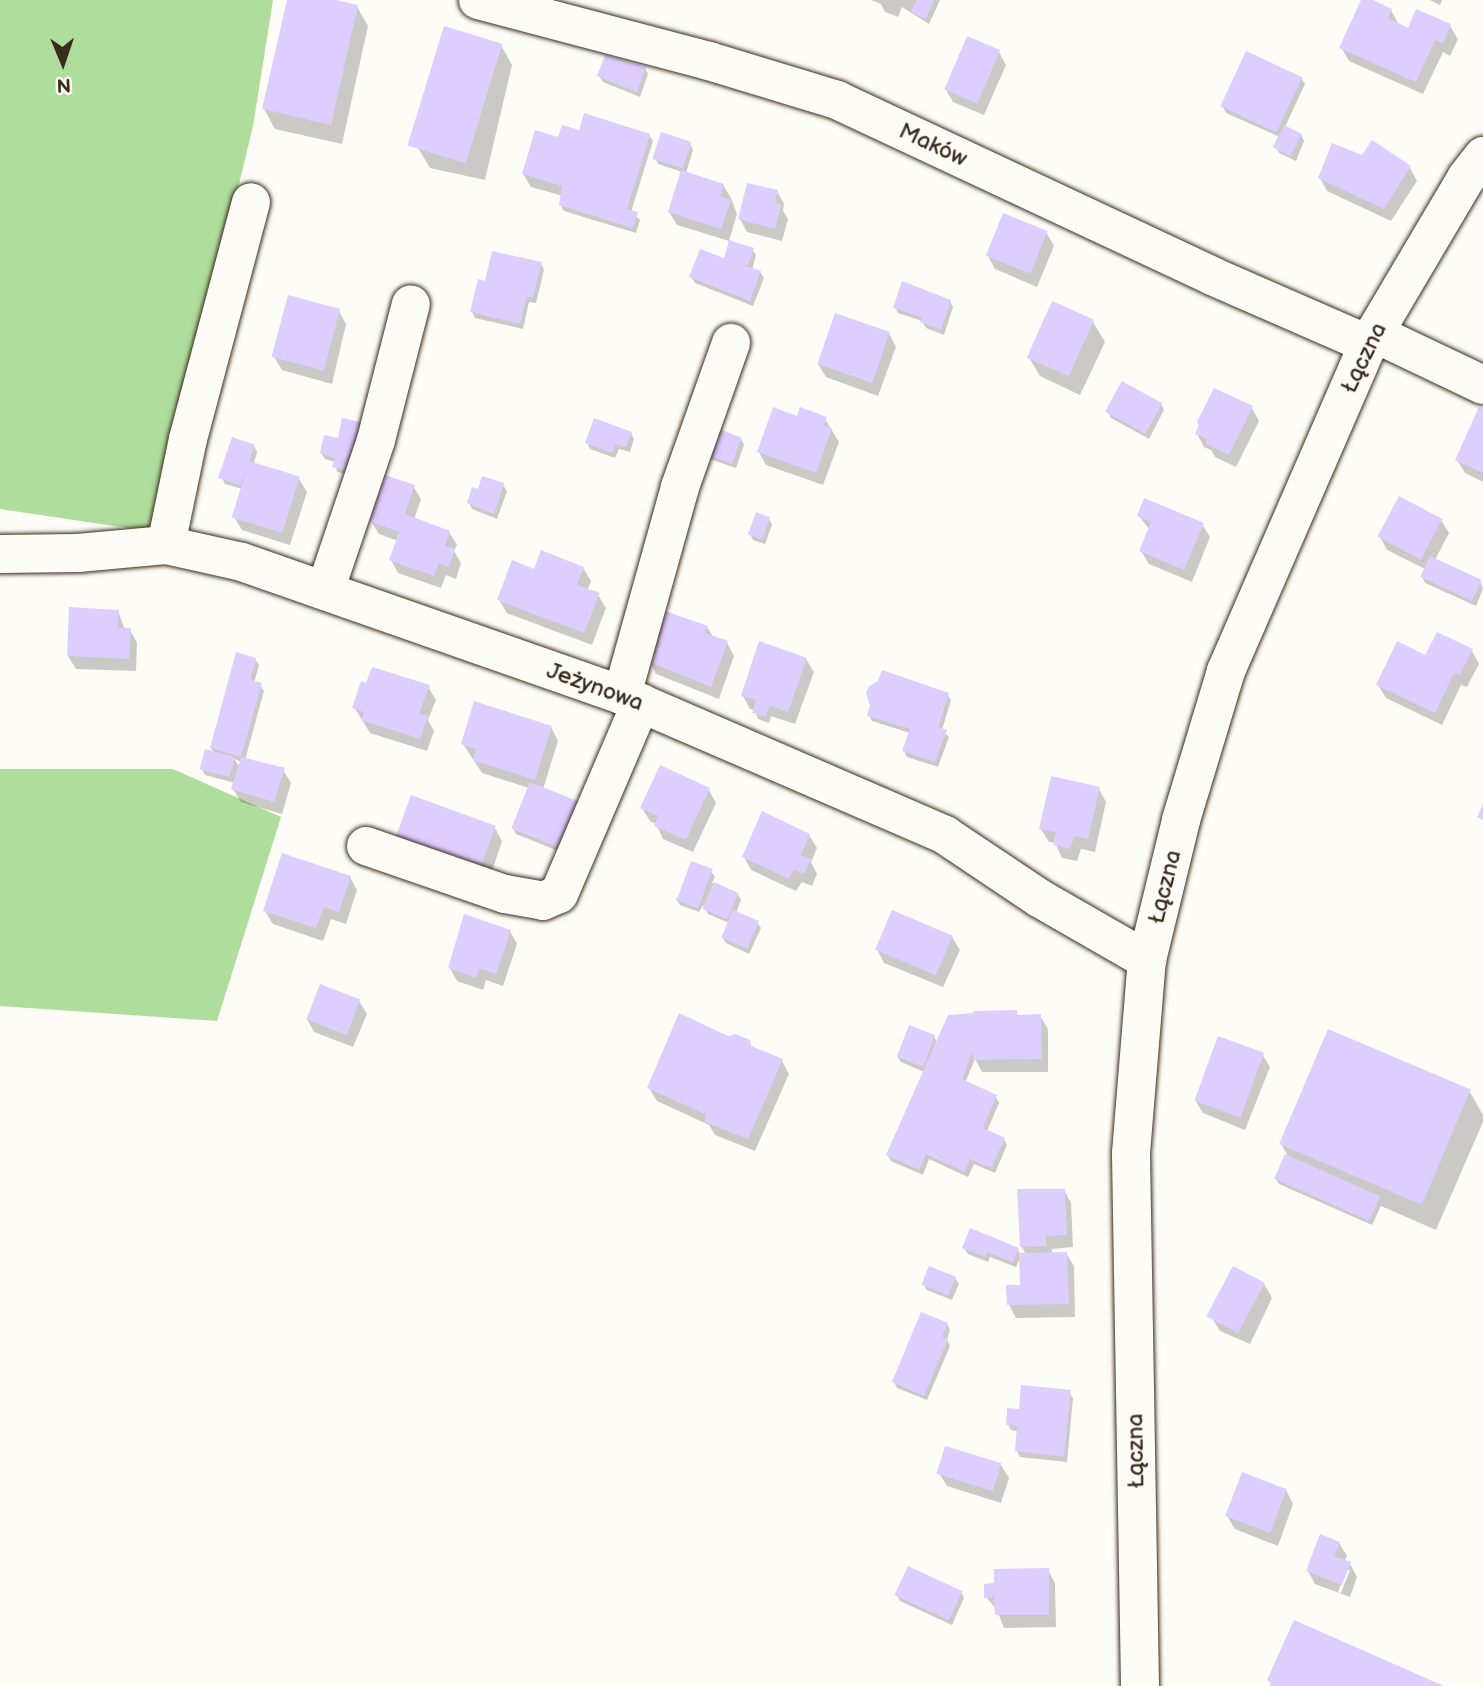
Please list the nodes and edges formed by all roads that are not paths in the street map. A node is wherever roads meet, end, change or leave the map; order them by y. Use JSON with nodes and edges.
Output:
{"nodes":[{"id":1,"x":478,"y":0,"type":"edge"},
{"id":2,"x":1483,"y":156,"type":"edge"},
{"id":3,"x":251,"y":202,"type":"dead end"},
{"id":4,"x":411,"y":304,"type":"dead end"},
{"id":5,"x":1371,"y":338,"type":"junction"},
{"id":6,"x":731,"y":343,"type":"dead end"},
{"id":7,"x":1483,"y":385,"type":"edge"},
{"id":8,"x":166,"y":545,"type":"junction"},
{"id":9,"x":0,"y":554,"type":"edge"},
{"id":10,"x":325,"y":591,"type":"junction"},
{"id":11,"x":632,"y":699,"type":"junction"},
{"id":12,"x":366,"y":846,"type":"dead end"},
{"id":13,"x":1147,"y":960,"type":"junction"},
{"id":14,"x":1140,"y":1686,"type":"edge"}],
"edges":[{"from":1,"to":5,"type":"street","name":"Maków"},
{"from":2,"to":5,"type":"street","name":"Łączna"},
{"from":3,"to":8,"type":"street"},
{"from":4,"to":10,"type":"street"},
{"from":5,"to":7,"type":"street","name":"Maków"},
{"from":5,"to":13,"type":"street","name":"Łączna"},
{"from":6,"to":11,"type":"street"},
{"from":8,"to":9,"type":"street","name":"Jeżynowa"},
{"from":8,"to":10,"type":"street","name":"Jeżynowa"},
{"from":10,"to":11,"type":"street","name":"Jeżynowa"},
{"from":11,"to":12,"type":"street"},
{"from":11,"to":13,"type":"street","name":"Jeżynowa"},
{"from":13,"to":14,"type":"street","name":"Łączna"}]}
